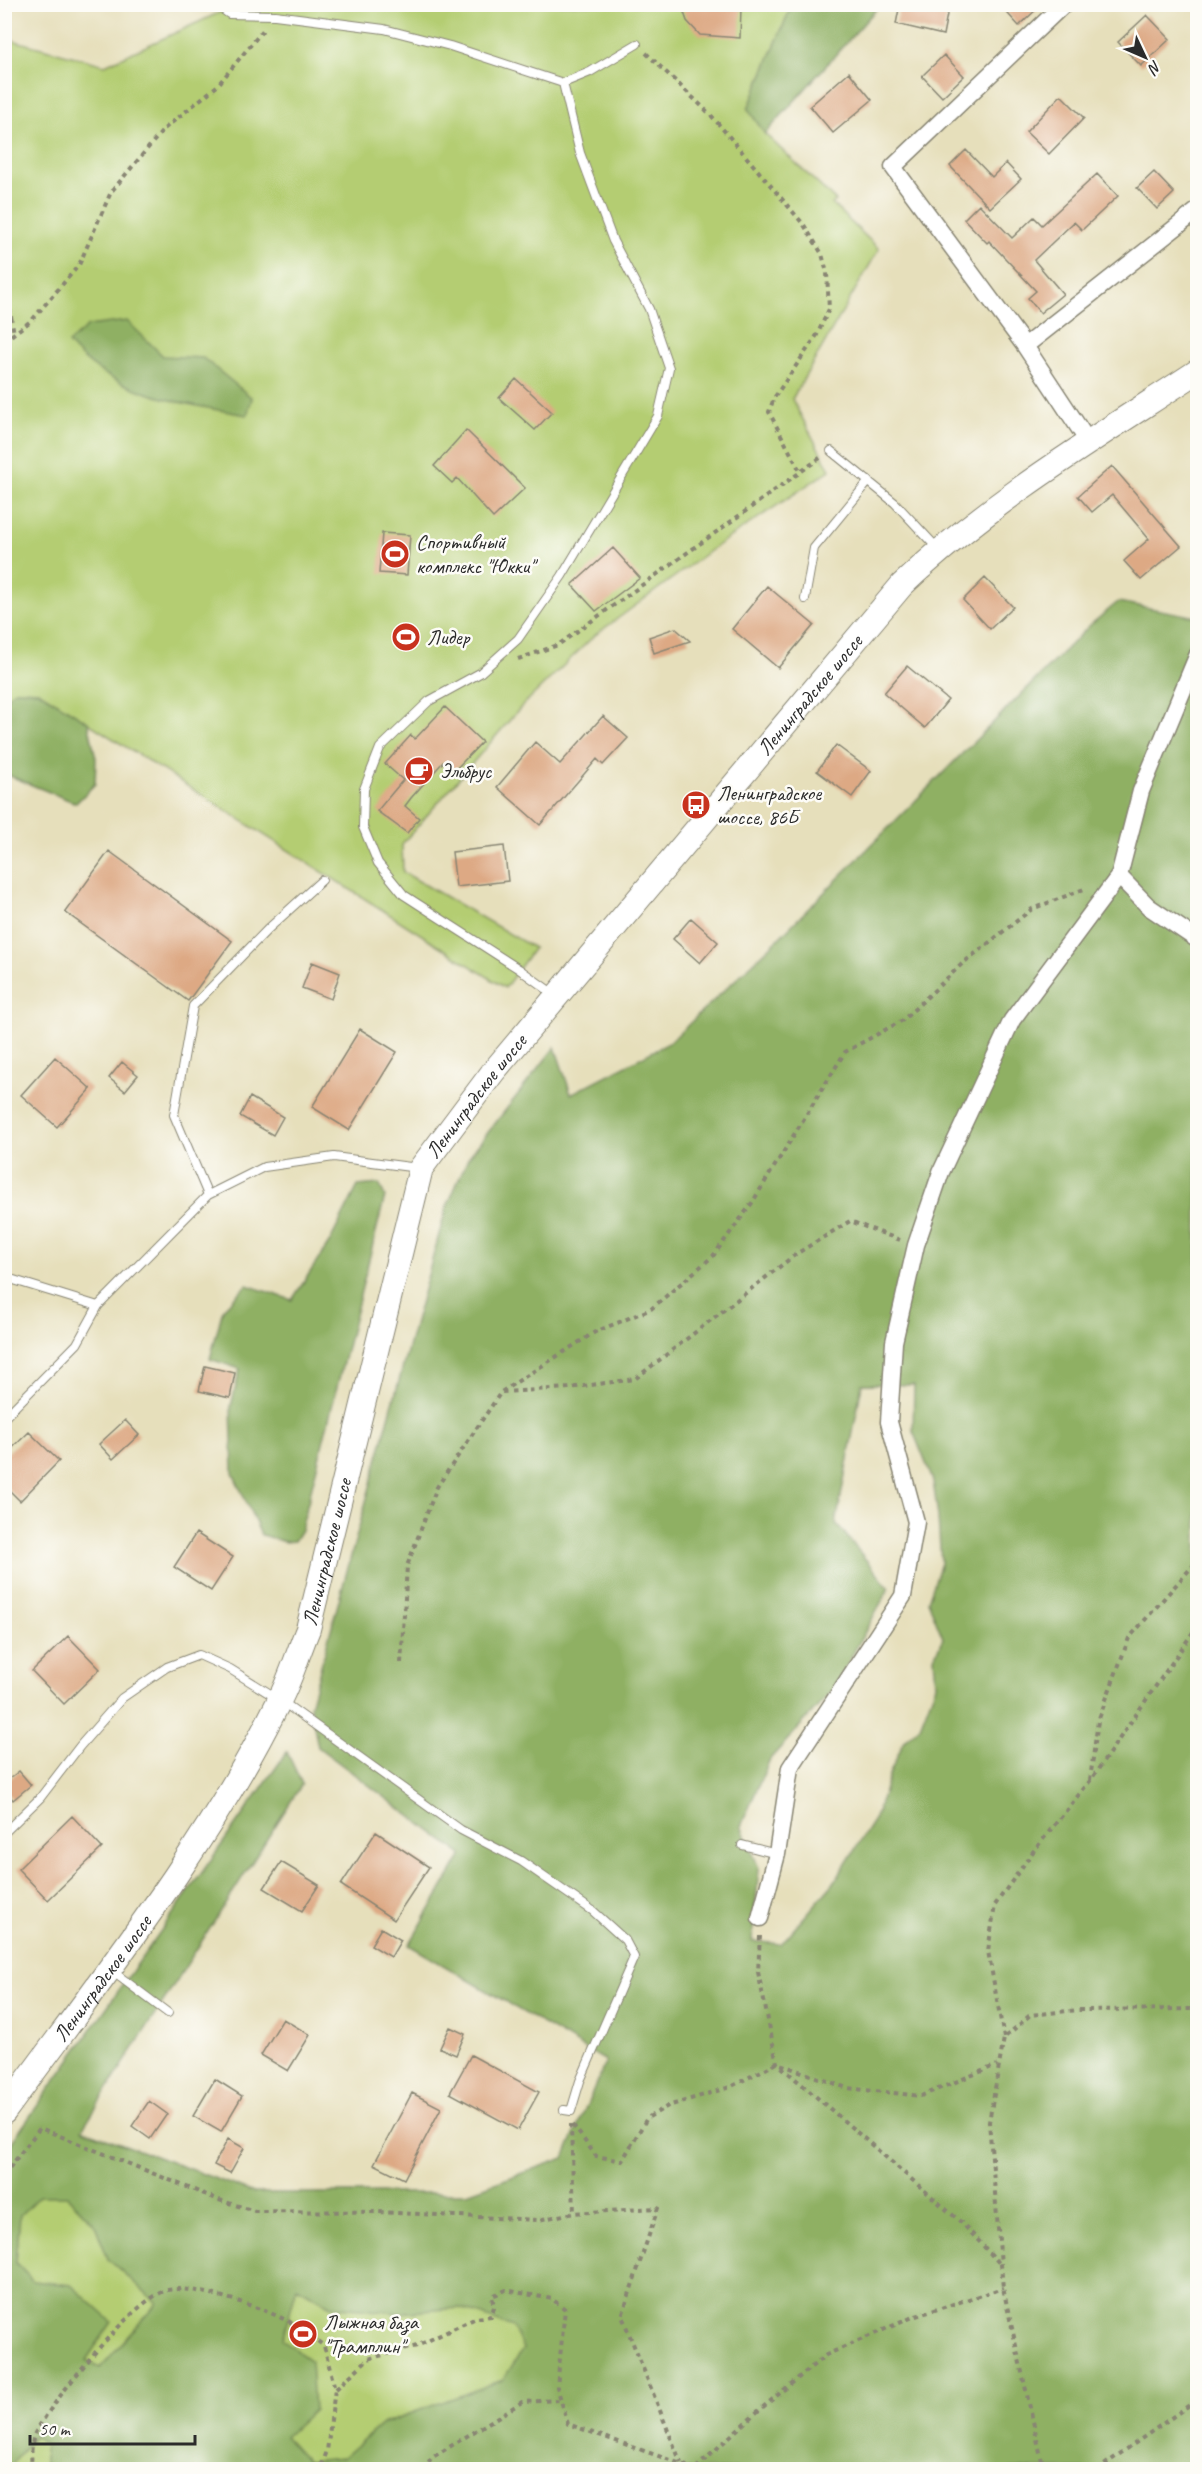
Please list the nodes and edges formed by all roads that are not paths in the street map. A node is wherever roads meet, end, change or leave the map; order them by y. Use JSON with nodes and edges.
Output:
{"nodes":[{"id":1,"x":214,"y":4,"type":"edge"},
{"id":2,"x":1064,"y":4,"type":"edge"},
{"id":3,"x":637,"y":44,"type":"road end"},
{"id":4,"x":563,"y":83,"type":"junction"},
{"id":5,"x":1197,"y":210,"type":"edge"},
{"id":6,"x":1025,"y":346,"type":"junction"},
{"id":7,"x":1197,"y":371,"type":"edge"},
{"id":8,"x":1089,"y":443,"type":"junction"},
{"id":9,"x":831,"y":451,"type":"road end"},
{"id":10,"x":869,"y":481,"type":"junction"},
{"id":11,"x":939,"y":549,"type":"junction"},
{"id":12,"x":805,"y":599,"type":"dead end"},
{"id":13,"x":1197,"y":654,"type":"edge"},
{"id":14,"x":1119,"y":876,"type":"junction"},
{"id":15,"x":322,"y":880,"type":"dead end"},
{"id":16,"x":1197,"y":940,"type":"edge"},
{"id":17,"x":558,"y":997,"type":"junction"},
{"id":18,"x":421,"y":1168,"type":"junction"},
{"id":19,"x":208,"y":1195,"type":"junction"},
{"id":20,"x":4,"y":1277,"type":"edge"},
{"id":21,"x":98,"y":1306,"type":"junction"},
{"id":22,"x":4,"y":1418,"type":"edge"},
{"id":23,"x":280,"y":1700,"type":"junction"},
{"id":24,"x":4,"y":1833,"type":"edge"},
{"id":25,"x":742,"y":1845,"type":"dead end"},
{"id":26,"x":777,"y":1854,"type":"junction"},
{"id":27,"x":760,"y":1918,"type":"road end"},
{"id":28,"x":109,"y":1968,"type":"junction"},
{"id":29,"x":168,"y":2013,"type":"dead end"},
{"id":30,"x":564,"y":2110,"type":"dead end"},
{"id":31,"x":4,"y":2112,"type":"edge"}],
"edges":[{"from":1,"to":4,"type":"lane"},
{"from":2,"to":6,"type":"street"},
{"from":3,"to":4,"type":"lane"},
{"from":4,"to":17,"type":"lane"},
{"from":5,"to":6,"type":"street"},
{"from":6,"to":8,"type":"street"},
{"from":7,"to":8,"type":"main road","name":"Ленинградское шоссе"},
{"from":8,"to":11,"type":"main road","name":"Ленинградское шоссе"},
{"from":9,"to":10,"type":"lane"},
{"from":10,"to":11,"type":"lane"},
{"from":10,"to":12,"type":"lane"},
{"from":11,"to":17,"type":"main road","name":"Ленинградское шоссе"},
{"from":13,"to":14,"type":"street"},
{"from":14,"to":16,"type":"street"},
{"from":14,"to":26,"type":"street"},
{"from":15,"to":19,"type":"lane"},
{"from":17,"to":18,"type":"main road","name":"Ленинградское шоссе"},
{"from":18,"to":19,"type":"lane"},
{"from":18,"to":23,"type":"main road","name":"Ленинградское шоссе"},
{"from":19,"to":21,"type":"lane"},
{"from":20,"to":21,"type":"lane"},
{"from":21,"to":22,"type":"lane"},
{"from":23,"to":24,"type":"lane"},
{"from":23,"to":28,"type":"main road","name":"Ленинградское шоссе"},
{"from":23,"to":30,"type":"lane"},
{"from":25,"to":26,"type":"lane"},
{"from":26,"to":27,"type":"street"},
{"from":28,"to":29,"type":"lane"},
{"from":28,"to":31,"type":"main road","name":"Ленинградское шоссе"}]}
